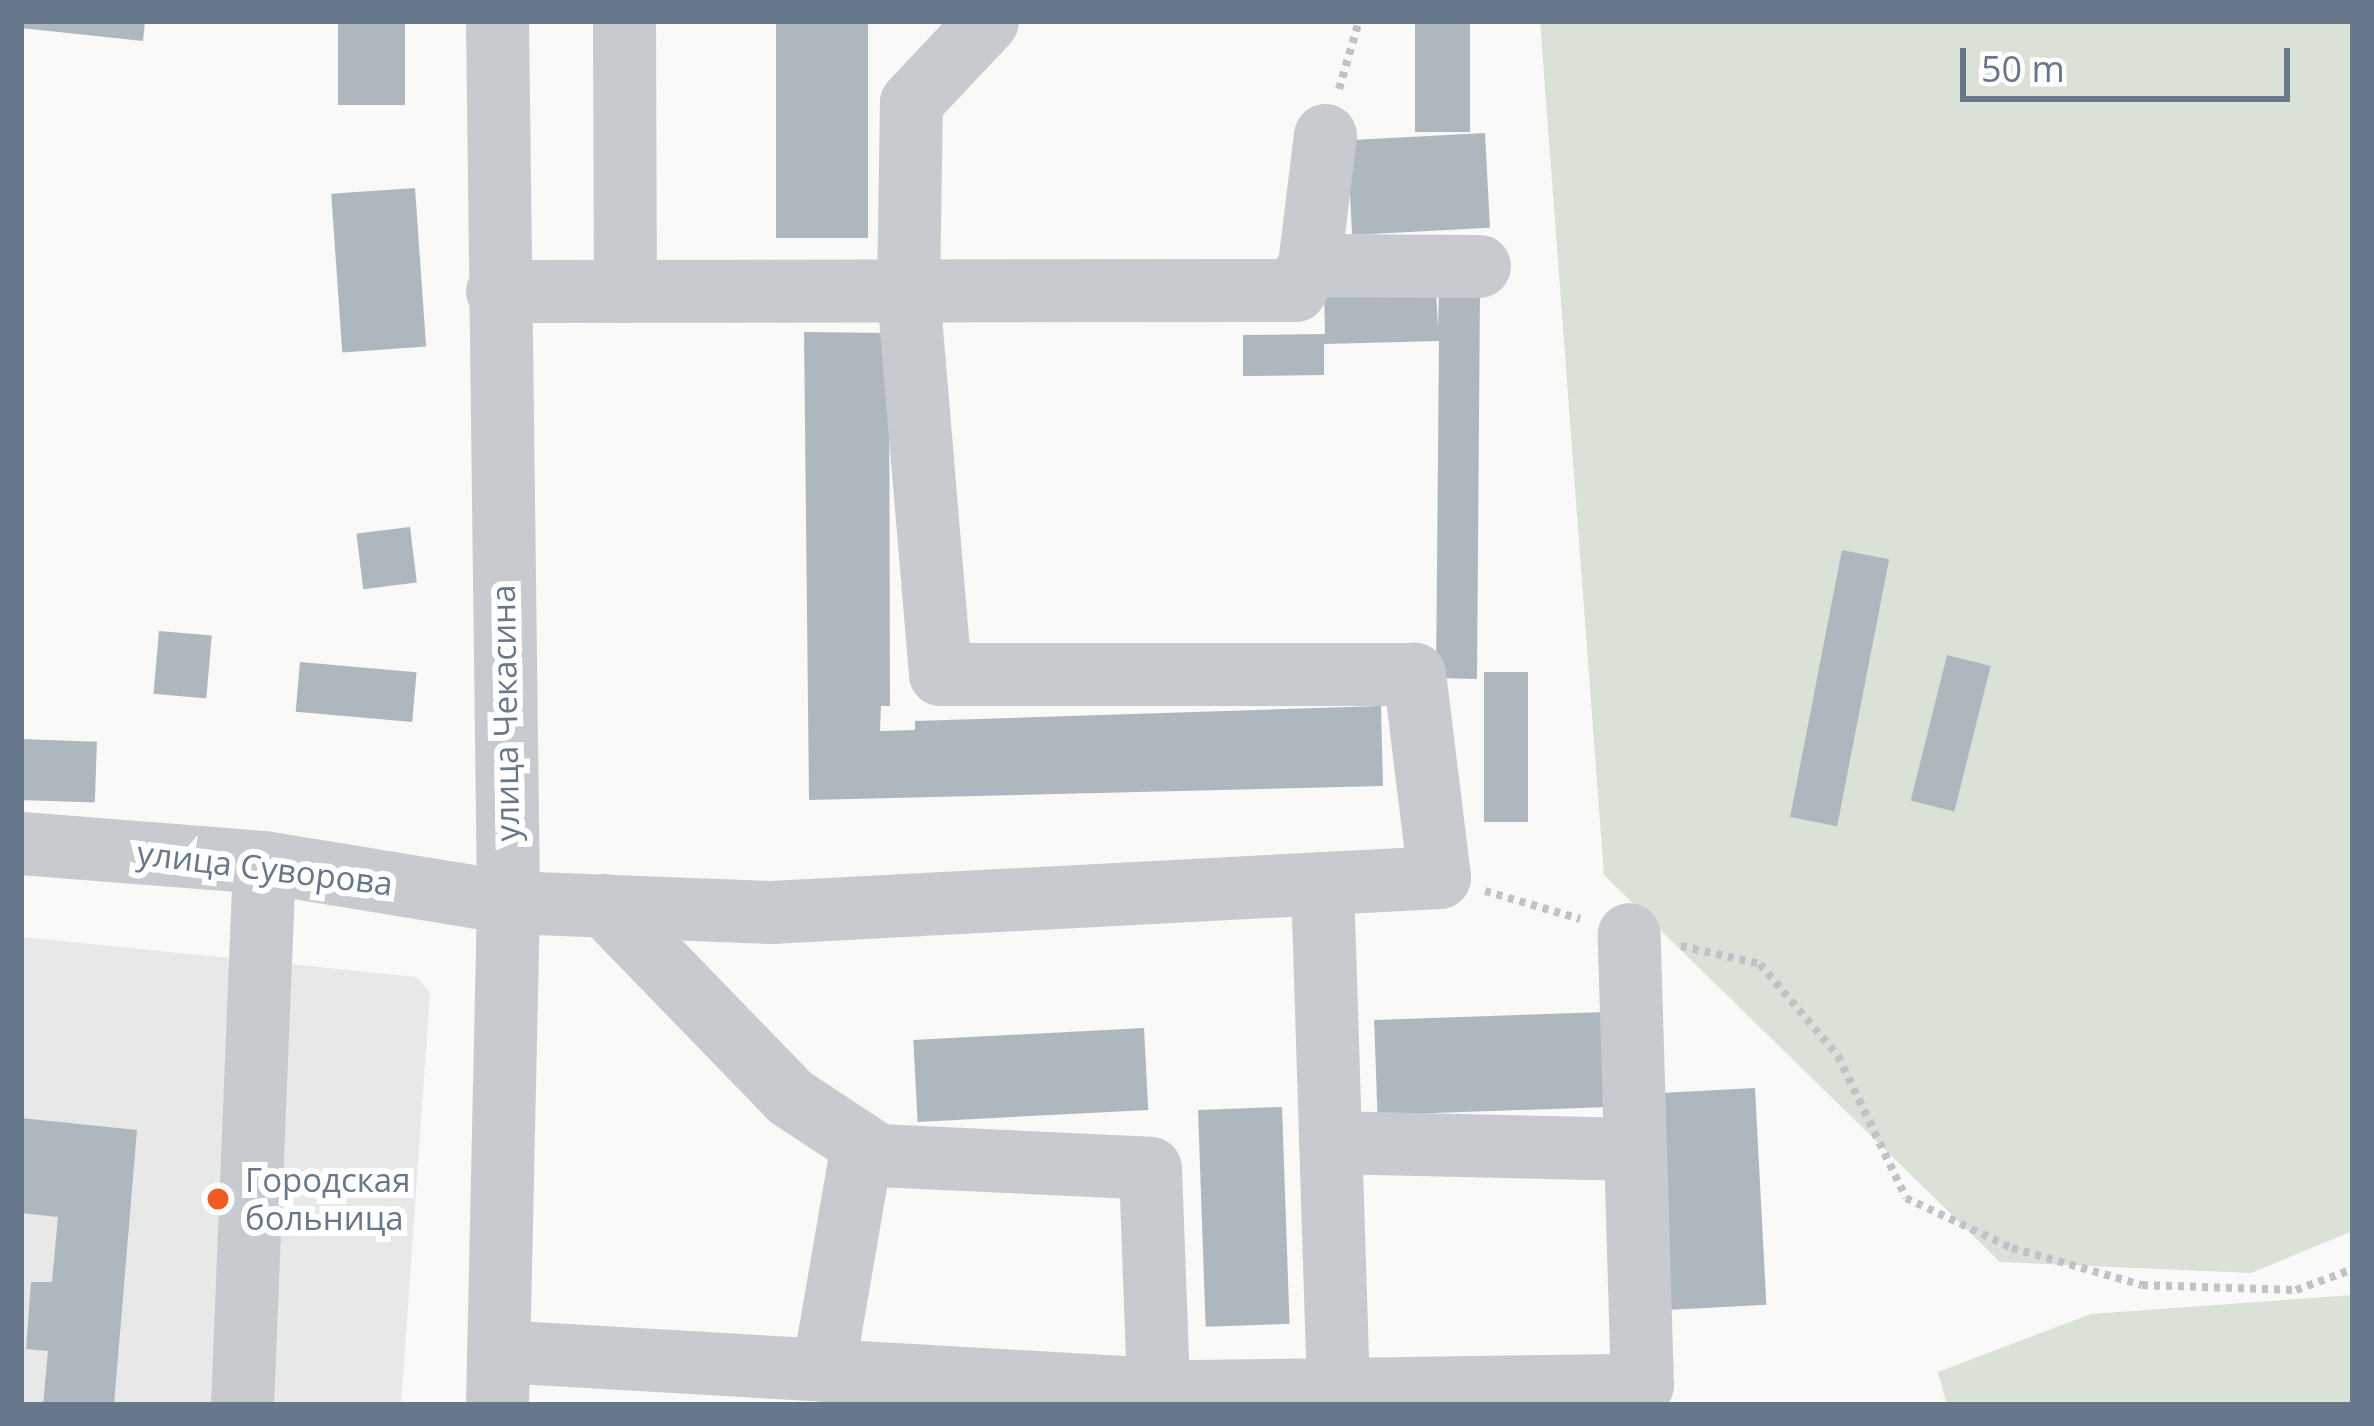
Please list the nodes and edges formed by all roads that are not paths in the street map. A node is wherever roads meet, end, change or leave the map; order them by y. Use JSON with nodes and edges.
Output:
{"nodes":[{"id":1,"x":497,"y":21,"type":"edge"},
{"id":2,"x":624,"y":21,"type":"edge"},
{"id":3,"x":987,"y":21,"type":"edge"},
{"id":4,"x":1325,"y":136,"type":"road end"},
{"id":5,"x":1309,"y":265,"type":"junction"},
{"id":6,"x":1479,"y":266,"type":"dead end"},
{"id":7,"x":497,"y":291,"type":"junction"},
{"id":8,"x":908,"y":291,"type":"junction"},
{"id":9,"x":625,"y":292,"type":"junction"},
{"id":10,"x":21,"y":843,"type":"edge"},
{"id":11,"x":264,"y":862,"type":"junction"},
{"id":12,"x":1322,"y":883,"type":"junction"},
{"id":13,"x":508,"y":902,"type":"junction"},
{"id":14,"x":604,"y":905,"type":"junction"},
{"id":15,"x":1629,"y":934,"type":"road end"},
{"id":16,"x":1330,"y":1142,"type":"junction"},
{"id":17,"x":862,"y":1145,"type":"junction"},
{"id":18,"x":1635,"y":1148,"type":"junction"},
{"id":19,"x":823,"y":1370,"type":"junction"},
{"id":20,"x":498,"y":1378,"type":"edge"},
{"id":21,"x":1157,"y":1389,"type":"junction"},
{"id":22,"x":1338,"y":1389,"type":"junction"},
{"id":23,"x":1643,"y":1395,"type":"edge"},
{"id":24,"x":233,"y":1402,"type":"edge"}],
"edges":[{"from":1,"to":7,"type":"street","name":"улица Чекасина"},
{"from":2,"to":9,"type":"street"},
{"from":3,"to":8,"type":"street"},
{"from":4,"to":5,"type":"street"},
{"from":5,"to":6,"type":"street"},
{"from":5,"to":8,"type":"street"},
{"from":7,"to":9,"type":"street"},
{"from":7,"to":13,"type":"street","name":"улица Чекасина"},
{"from":8,"to":9,"type":"street"},
{"from":8,"to":12,"type":"street","name":"улица Суворова"},
{"from":10,"to":11,"type":"street","name":"улица Суворова"},
{"from":11,"to":13,"type":"street","name":"улица Суворова"},
{"from":11,"to":24,"type":"street"},
{"from":12,"to":14,"type":"street","name":"улица Суворова"},
{"from":12,"to":16,"type":"street"},
{"from":13,"to":14,"type":"street","name":"улица Суворова"},
{"from":13,"to":20,"type":"street","name":"улица Чекасина"},
{"from":14,"to":17,"type":"street"},
{"from":15,"to":18,"type":"street"},
{"from":16,"to":18,"type":"street"},
{"from":16,"to":22,"type":"street"},
{"from":17,"to":19,"type":"street"},
{"from":17,"to":21,"type":"street"},
{"from":18,"to":23,"type":"street"},
{"from":19,"to":20,"type":"street"},
{"from":19,"to":21,"type":"street"},
{"from":21,"to":22,"type":"street"},
{"from":22,"to":23,"type":"street"}]}
